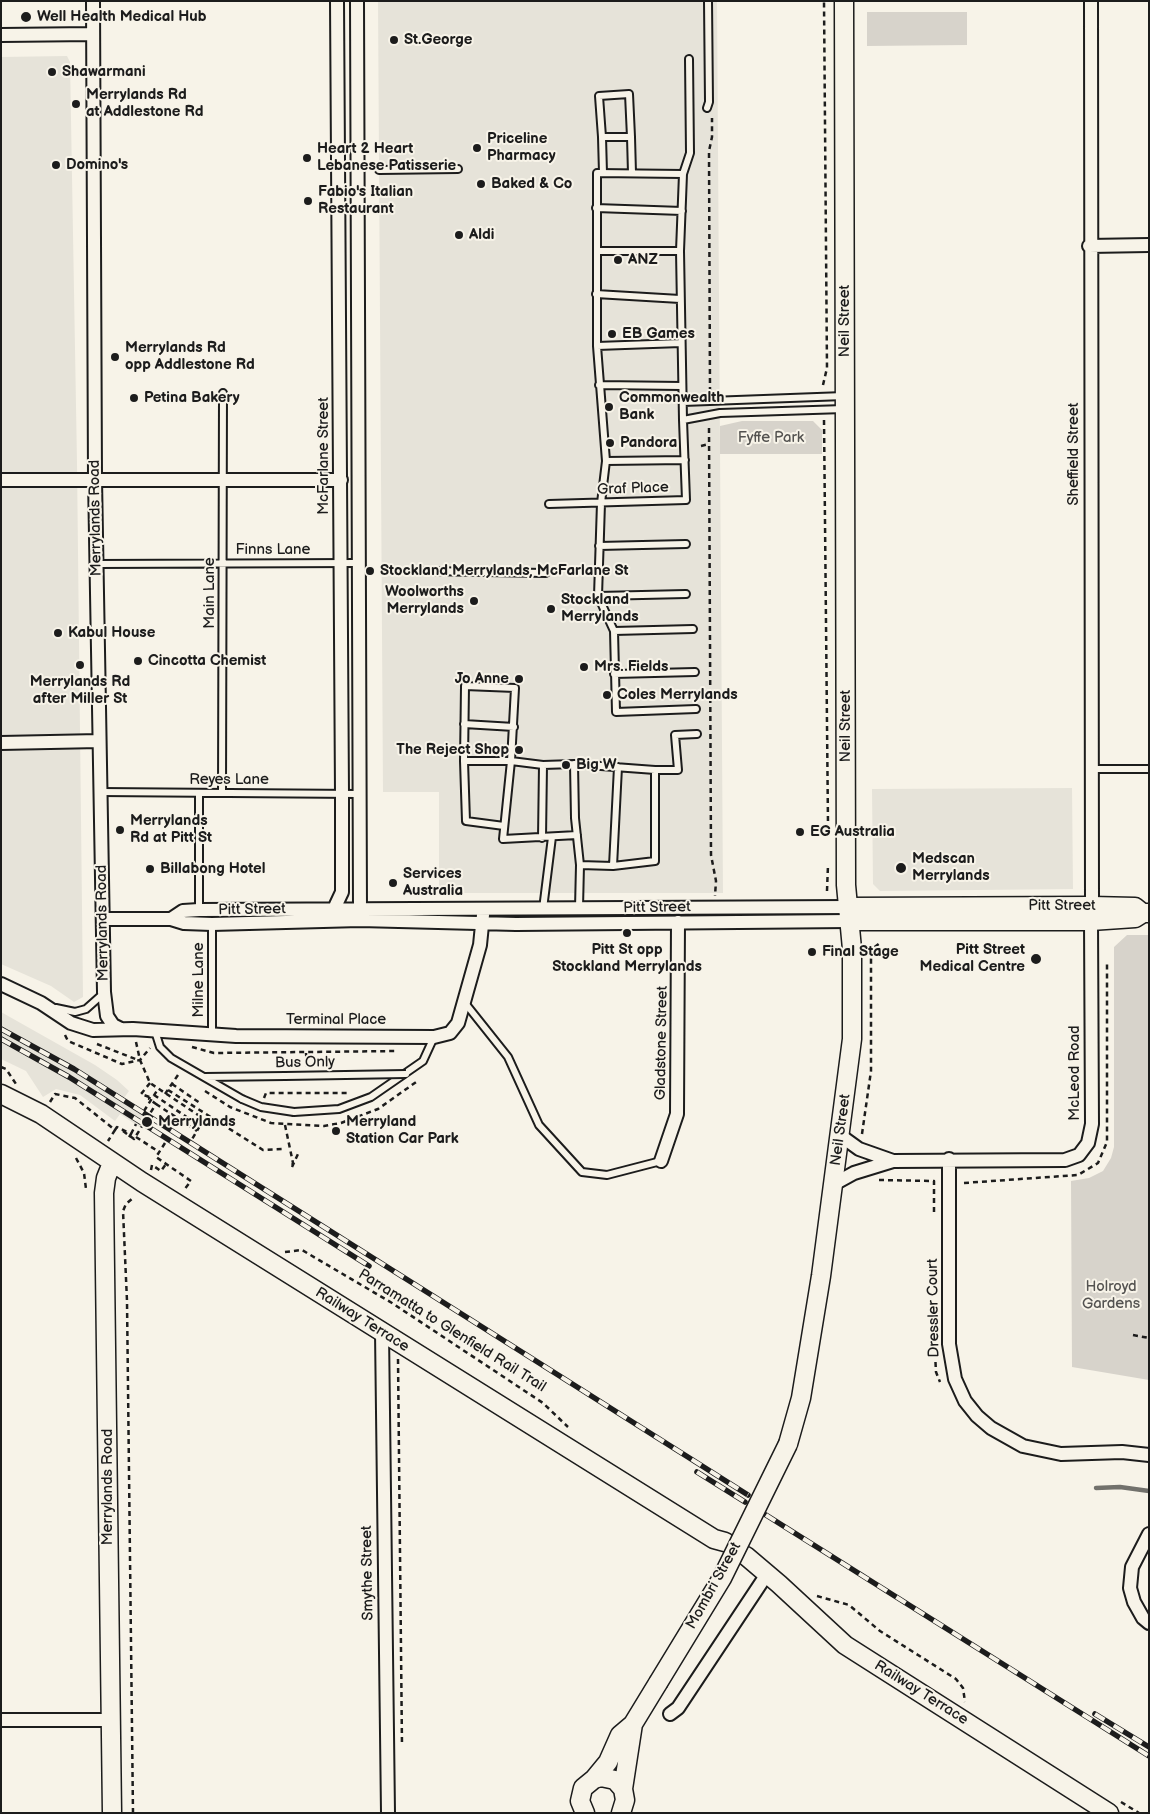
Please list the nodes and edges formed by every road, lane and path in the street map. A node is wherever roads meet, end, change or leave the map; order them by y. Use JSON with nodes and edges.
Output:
{"nodes":[{"id":1,"x":92,"y":1,"type":"edge"},
{"id":2,"x":337,"y":1,"type":"edge"},
{"id":3,"x":357,"y":1,"type":"edge"},
{"id":4,"x":708,"y":1,"type":"edge"},
{"id":5,"x":824,"y":1,"type":"edge"},
{"id":6,"x":844,"y":1,"type":"edge"},
{"id":7,"x":1091,"y":1,"type":"edge"},
{"id":8,"x":93,"y":34,"type":"junction"},
{"id":9,"x":1,"y":35,"type":"edge"},
{"id":10,"x":689,"y":59,"type":"dead end"},
{"id":11,"x":707,"y":108,"type":"dead end"},
{"id":12,"x":712,"y":117,"type":"dead end"},
{"id":13,"x":602,"y":137,"type":"junction"},
{"id":14,"x":631,"y":137,"type":"junction"},
{"id":15,"x":458,"y":169,"type":"dead end"},
{"id":16,"x":379,"y":170,"type":"dead end"},
{"id":17,"x":604,"y":173,"type":"junction"},
{"id":18,"x":632,"y":173,"type":"junction"},
{"id":19,"x":683,"y":174,"type":"junction"},
{"id":20,"x":596,"y":208,"type":"junction"},
{"id":21,"x":682,"y":211,"type":"junction"},
{"id":22,"x":1149,"y":245,"type":"edge"},
{"id":23,"x":1090,"y":246,"type":"junction"},
{"id":24,"x":598,"y":250,"type":"junction"},
{"id":25,"x":680,"y":252,"type":"junction"},
{"id":26,"x":596,"y":294,"type":"junction"},
{"id":27,"x":680,"y":299,"type":"junction"},
{"id":28,"x":681,"y":343,"type":"junction"},
{"id":29,"x":597,"y":346,"type":"junction"},
{"id":30,"x":599,"y":385,"type":"junction"},
{"id":31,"x":823,"y":385,"type":"dead end"},
{"id":32,"x":682,"y":386,"type":"junction"},
{"id":33,"x":223,"y":393,"type":"dead end"},
{"id":34,"x":710,"y":394,"type":"dead end"},
{"id":35,"x":683,"y":402,"type":"junction"},
{"id":36,"x":845,"y":402,"type":"junction"},
{"id":37,"x":823,"y":415,"type":"dead end"},
{"id":38,"x":683,"y":420,"type":"junction"},
{"id":39,"x":709,"y":428,"type":"dead end"},
{"id":40,"x":709,"y":444,"type":"junction"},
{"id":41,"x":701,"y":446,"type":"dead end"},
{"id":42,"x":685,"y":460,"type":"junction"},
{"id":43,"x":606,"y":461,"type":"junction"},
{"id":44,"x":95,"y":479,"type":"junction"},
{"id":45,"x":1,"y":480,"type":"edge"},
{"id":46,"x":223,"y":480,"type":"junction"},
{"id":47,"x":341,"y":480,"type":"junction"},
{"id":48,"x":601,"y":503,"type":"junction"},
{"id":49,"x":549,"y":504,"type":"dead end"},
{"id":50,"x":686,"y":544,"type":"dead end"},
{"id":51,"x":599,"y":546,"type":"junction"},
{"id":52,"x":223,"y":562,"type":"junction"},
{"id":53,"x":340,"y":562,"type":"junction"},
{"id":54,"x":358,"y":563,"type":"junction"},
{"id":55,"x":97,"y":564,"type":"junction"},
{"id":56,"x":425,"y":571,"type":"dead end"},
{"id":57,"x":546,"y":573,"type":"dead end"},
{"id":58,"x":686,"y":594,"type":"dead end"},
{"id":59,"x":598,"y":596,"type":"junction"},
{"id":60,"x":693,"y":629,"type":"dead end"},
{"id":61,"x":614,"y":631,"type":"junction"},
{"id":62,"x":695,"y":672,"type":"dead end"},
{"id":63,"x":614,"y":674,"type":"junction"},
{"id":64,"x":696,"y":709,"type":"dead end"},
{"id":65,"x":464,"y":724,"type":"junction"},
{"id":66,"x":514,"y":727,"type":"junction"},
{"id":67,"x":696,"y":734,"type":"dead end"},
{"id":68,"x":99,"y":741,"type":"junction"},
{"id":69,"x":1,"y":743,"type":"edge"},
{"id":70,"x":464,"y":761,"type":"junction"},
{"id":71,"x":511,"y":761,"type":"junction"},
{"id":72,"x":574,"y":764,"type":"junction"},
{"id":73,"x":543,"y":765,"type":"junction"},
{"id":74,"x":618,"y":767,"type":"junction"},
{"id":75,"x":1091,"y":769,"type":"junction"},
{"id":76,"x":655,"y":770,"type":"junction"},
{"id":77,"x":1149,"y":770,"type":"edge"},
{"id":78,"x":100,"y":792,"type":"junction"},
{"id":79,"x":199,"y":793,"type":"junction"},
{"id":80,"x":222,"y":793,"type":"junction"},
{"id":81,"x":342,"y":794,"type":"junction"},
{"id":82,"x":358,"y":794,"type":"junction"},
{"id":83,"x":504,"y":826,"type":"junction"},
{"id":84,"x":828,"y":827,"type":"dead end"},
{"id":85,"x":577,"y":835,"type":"junction"},
{"id":86,"x":552,"y":837,"type":"junction"},
{"id":87,"x":542,"y":838,"type":"junction"},
{"id":88,"x":828,"y":864,"type":"dead end"},
{"id":89,"x":580,"y":865,"type":"junction"},
{"id":90,"x":613,"y":866,"type":"junction"},
{"id":91,"x":827,"y":891,"type":"dead end"},
{"id":92,"x":715,"y":897,"type":"dead end"},
{"id":93,"x":360,"y":908,"type":"junction"},
{"id":94,"x":579,"y":908,"type":"junction"},
{"id":95,"x":334,"y":909,"type":"junction"},
{"id":96,"x":543,"y":909,"type":"junction"},
{"id":97,"x":199,"y":910,"type":"junction"},
{"id":98,"x":483,"y":910,"type":"junction"},
{"id":99,"x":1091,"y":913,"type":"junction"},
{"id":100,"x":1146,"y":913,"type":"edge"},
{"id":101,"x":849,"y":914,"type":"junction"},
{"id":102,"x":104,"y":919,"type":"junction"},
{"id":103,"x":171,"y":919,"type":"junction"},
{"id":104,"x":678,"y":922,"type":"junction"},
{"id":105,"x":482,"y":923,"type":"junction"},
{"id":106,"x":212,"y":924,"type":"junction"},
{"id":107,"x":880,"y":943,"type":"dead end"},
{"id":108,"x":1107,"y":964,"type":"dead end"},
{"id":109,"x":1,"y":984,"type":"edge"},
{"id":110,"x":104,"y":992,"type":"junction"},
{"id":111,"x":41,"y":1003,"type":"junction"},
{"id":112,"x":465,"y":1003,"type":"junction"},
{"id":113,"x":121,"y":1029,"type":"junction"},
{"id":114,"x":155,"y":1031,"type":"junction"},
{"id":115,"x":212,"y":1035,"type":"junction"},
{"id":116,"x":93,"y":1037,"type":"junction"},
{"id":117,"x":434,"y":1037,"type":"junction"},
{"id":118,"x":68,"y":1041,"type":"dead end"},
{"id":119,"x":136,"y":1042,"type":"dead end"},
{"id":120,"x":186,"y":1045,"type":"dead end"},
{"id":121,"x":150,"y":1048,"type":"dead end"},
{"id":122,"x":401,"y":1049,"type":"dead end"},
{"id":123,"x":140,"y":1060,"type":"junction"},
{"id":124,"x":178,"y":1074,"type":"dead end"},
{"id":125,"x":406,"y":1074,"type":"junction"},
{"id":126,"x":204,"y":1077,"type":"junction"},
{"id":127,"x":150,"y":1083,"type":"junction"},
{"id":128,"x":172,"y":1084,"type":"junction"},
{"id":129,"x":158,"y":1089,"type":"junction"},
{"id":130,"x":168,"y":1090,"type":"junction"},
{"id":131,"x":355,"y":1092,"type":"dead end"},
{"id":132,"x":1,"y":1094,"type":"edge"},
{"id":133,"x":165,"y":1094,"type":"junction"},
{"id":134,"x":154,"y":1095,"type":"junction"},
{"id":135,"x":151,"y":1098,"type":"junction"},
{"id":136,"x":49,"y":1103,"type":"dead end"},
{"id":137,"x":200,"y":1103,"type":"dead end"},
{"id":138,"x":156,"y":1104,"type":"junction"},
{"id":139,"x":261,"y":1107,"type":"junction"},
{"id":140,"x":144,"y":1111,"type":"dead end"},
{"id":141,"x":256,"y":1118,"type":"dead end"},
{"id":142,"x":136,"y":1124,"type":"dead end"},
{"id":143,"x":284,"y":1125,"type":"dead end"},
{"id":144,"x":200,"y":1126,"type":"junction"},
{"id":145,"x":115,"y":1130,"type":"junction"},
{"id":146,"x":123,"y":1131,"type":"junction"},
{"id":147,"x":197,"y":1131,"type":"junction"},
{"id":148,"x":131,"y":1134,"type":"junction"},
{"id":149,"x":841,"y":1136,"type":"junction"},
{"id":150,"x":136,"y":1137,"type":"junction"},
{"id":151,"x":128,"y":1139,"type":"dead end"},
{"id":152,"x":191,"y":1141,"type":"dead end"},
{"id":153,"x":860,"y":1141,"type":"dead end"},
{"id":154,"x":108,"y":1142,"type":"dead end"},
{"id":155,"x":165,"y":1142,"type":"dead end"},
{"id":156,"x":282,"y":1149,"type":"dead end"},
{"id":157,"x":159,"y":1152,"type":"junction"},
{"id":158,"x":72,"y":1154,"type":"dead end"},
{"id":159,"x":298,"y":1154,"type":"dead end"},
{"id":160,"x":949,"y":1159,"type":"junction"},
{"id":161,"x":661,"y":1161,"type":"joint"},
{"id":162,"x":893,"y":1161,"type":"junction"},
{"id":163,"x":112,"y":1163,"type":"junction"},
{"id":164,"x":166,"y":1164,"type":"junction"},
{"id":165,"x":159,"y":1176,"type":"dead end"},
{"id":166,"x":871,"y":1180,"type":"dead end"},
{"id":167,"x":934,"y":1181,"type":"dead end"},
{"id":168,"x":964,"y":1182,"type":"dead end"},
{"id":169,"x":834,"y":1184,"type":"junction"},
{"id":170,"x":86,"y":1189,"type":"dead end"},
{"id":171,"x":190,"y":1195,"type":"dead end"},
{"id":172,"x":133,"y":1198,"type":"dead end"},
{"id":173,"x":278,"y":1248,"type":"dead end"},
{"id":174,"x":382,"y":1332,"type":"junction"},
{"id":175,"x":1133,"y":1335,"type":"dead end"},
{"id":176,"x":1149,"y":1338,"type":"edge"},
{"id":177,"x":935,"y":1346,"type":"dead end"},
{"id":178,"x":398,"y":1356,"type":"dead end"},
{"id":179,"x":942,"y":1387,"type":"dead end"},
{"id":180,"x":569,"y":1429,"type":"dead end"},
{"id":181,"x":788,"y":1444,"type":"joint"},
{"id":182,"x":1149,"y":1455,"type":"edge"},
{"id":183,"x":1149,"y":1534,"type":"edge"},
{"id":184,"x":725,"y":1542,"type":"dead end"},
{"id":185,"x":746,"y":1556,"type":"dead end"},
{"id":186,"x":767,"y":1574,"type":"junction"},
{"id":187,"x":812,"y":1593,"type":"dead end"},
{"id":188,"x":1149,"y":1623,"type":"edge"},
{"id":189,"x":970,"y":1706,"type":"dead end"},
{"id":190,"x":670,"y":1714,"type":"dead end"},
{"id":191,"x":1,"y":1720,"type":"edge"},
{"id":192,"x":110,"y":1720,"type":"junction"},
{"id":193,"x":633,"y":1724,"type":"junction"},
{"id":194,"x":402,"y":1747,"type":"dead end"},
{"id":195,"x":594,"y":1778,"type":"junction"},
{"id":196,"x":623,"y":1789,"type":"junction"},
{"id":197,"x":1112,"y":1805,"type":"edge"},
{"id":198,"x":583,"y":1811,"type":"edge"},
{"id":199,"x":626,"y":1811,"type":"edge"},
{"id":200,"x":112,"y":1813,"type":"edge"},
{"id":201,"x":133,"y":1813,"type":"edge"},
{"id":202,"x":388,"y":1813,"type":"edge"},
{"id":203,"x":1139,"y":1813,"type":"edge"}],
"edges":[{"from":1,"to":8,"type":"street","name":"Merrylands Road"},
{"from":2,"to":47,"type":"street","name":"McFarlane Street"},
{"from":3,"to":54,"type":"street"},
{"from":4,"to":11,"type":"lane"},
{"from":5,"to":31,"type":"path","name":"Neil Street"},
{"from":6,"to":36,"type":"main road","name":"Neil Street"},
{"from":7,"to":23,"type":"street","name":"Sheffield Street"},
{"from":8,"to":9,"type":"street"},
{"from":8,"to":44,"type":"street","name":"Merrylands Road"},
{"from":10,"to":19,"type":"lane","name":"Graf Place"},
{"from":12,"to":34,"type":"path"},
{"from":13,"to":14,"type":"lane"},
{"from":13,"to":14,"type":"lane"},
{"from":13,"to":17,"type":"lane"},
{"from":14,"to":18,"type":"lane"},
{"from":15,"to":16,"type":"lane"},
{"from":17,"to":18,"type":"lane"},
{"from":17,"to":20,"type":"lane"},
{"from":18,"to":19,"type":"lane"},
{"from":19,"to":21,"type":"lane","name":"Graf Place"},
{"from":20,"to":21,"type":"lane"},
{"from":20,"to":24,"type":"lane"},
{"from":21,"to":25,"type":"lane","name":"Graf Place"},
{"from":22,"to":23,"type":"street"},
{"from":23,"to":75,"type":"street","name":"Sheffield Street"},
{"from":24,"to":25,"type":"lane"},
{"from":24,"to":26,"type":"lane"},
{"from":25,"to":27,"type":"lane","name":"Graf Place"},
{"from":26,"to":27,"type":"lane"},
{"from":26,"to":29,"type":"lane"},
{"from":27,"to":28,"type":"lane","name":"Graf Place"},
{"from":28,"to":29,"type":"lane"},
{"from":28,"to":32,"type":"lane","name":"Graf Place"},
{"from":29,"to":30,"type":"lane"},
{"from":30,"to":32,"type":"lane"},
{"from":30,"to":43,"type":"lane"},
{"from":32,"to":35,"type":"lane","name":"Graf Place"},
{"from":33,"to":46,"type":"lane","name":"Main Lane"},
{"from":35,"to":36,"type":"lane"},
{"from":35,"to":38,"type":"lane","name":"Graf Place"},
{"from":36,"to":38,"type":"lane"},
{"from":36,"to":101,"type":"main road","name":"Neil Street"},
{"from":37,"to":84,"type":"path","name":"Neil Street"},
{"from":38,"to":42,"type":"lane","name":"Graf Place"},
{"from":39,"to":40,"type":"path"},
{"from":40,"to":41,"type":"path"},
{"from":40,"to":92,"type":"path"},
{"from":42,"to":43,"type":"lane"},
{"from":42,"to":48,"type":"lane","name":"Graf Place"},
{"from":43,"to":48,"type":"lane"},
{"from":44,"to":45,"type":"street"},
{"from":44,"to":46,"type":"street"},
{"from":44,"to":55,"type":"street","name":"Merrylands Road"},
{"from":46,"to":47,"type":"street"},
{"from":46,"to":52,"type":"lane","name":"Main Lane"},
{"from":47,"to":53,"type":"street","name":"McFarlane Street"},
{"from":48,"to":49,"type":"lane","name":"Graf Place"},
{"from":48,"to":51,"type":"lane"},
{"from":50,"to":51,"type":"lane"},
{"from":51,"to":59,"type":"lane"},
{"from":52,"to":53,"type":"lane","name":"Finns Lane"},
{"from":52,"to":55,"type":"lane","name":"Finns Lane"},
{"from":52,"to":80,"type":"lane","name":"Main Lane"},
{"from":53,"to":54,"type":"lane","name":"Finns Lane"},
{"from":53,"to":81,"type":"street","name":"McFarlane Street"},
{"from":54,"to":82,"type":"street"},
{"from":55,"to":68,"type":"street","name":"Merrylands Road"},
{"from":56,"to":57,"type":"lane"},
{"from":58,"to":59,"type":"lane"},
{"from":59,"to":61,"type":"lane"},
{"from":60,"to":61,"type":"lane"},
{"from":61,"to":63,"type":"lane"},
{"from":62,"to":63,"type":"lane"},
{"from":63,"to":64,"type":"lane"},
{"from":65,"to":66,"type":"lane"},
{"from":65,"to":66,"type":"lane"},
{"from":65,"to":70,"type":"lane"},
{"from":66,"to":71,"type":"lane"},
{"from":67,"to":76,"type":"lane"},
{"from":68,"to":69,"type":"street"},
{"from":68,"to":78,"type":"street","name":"Merrylands Road"},
{"from":70,"to":71,"type":"lane"},
{"from":70,"to":83,"type":"lane"},
{"from":71,"to":73,"type":"lane"},
{"from":71,"to":83,"type":"lane"},
{"from":72,"to":73,"type":"lane"},
{"from":72,"to":74,"type":"lane"},
{"from":72,"to":85,"type":"lane"},
{"from":73,"to":87,"type":"lane"},
{"from":74,"to":76,"type":"lane"},
{"from":74,"to":90,"type":"lane"},
{"from":75,"to":77,"type":"lane"},
{"from":75,"to":99,"type":"street","name":"Sheffield Street"},
{"from":76,"to":90,"type":"lane"},
{"from":78,"to":79,"type":"lane","name":"Reyes Lane"},
{"from":78,"to":102,"type":"street","name":"Merrylands Road"},
{"from":79,"to":80,"type":"lane","name":"Reyes Lane"},
{"from":79,"to":97,"type":"lane"},
{"from":80,"to":81,"type":"lane","name":"Reyes Lane"},
{"from":81,"to":82,"type":"lane","name":"Reyes Lane"},
{"from":81,"to":95,"type":"street","name":"McFarlane Street"},
{"from":82,"to":93,"type":"street"},
{"from":83,"to":87,"type":"lane"},
{"from":85,"to":86,"type":"lane"},
{"from":85,"to":89,"type":"lane"},
{"from":86,"to":87,"type":"lane"},
{"from":86,"to":96,"type":"lane"},
{"from":88,"to":91,"type":"path"},
{"from":89,"to":90,"type":"lane"},
{"from":89,"to":94,"type":"lane"},
{"from":93,"to":95,"type":"street","name":"Pitt Street"},
{"from":93,"to":98,"type":"street","name":"Pitt Street"},
{"from":94,"to":96,"type":"street","name":"Pitt Street"},
{"from":94,"to":101,"type":"street","name":"Pitt Street"},
{"from":95,"to":97,"type":"street","name":"Pitt Street"},
{"from":96,"to":98,"type":"street","name":"Pitt Street"},
{"from":97,"to":103,"type":"street","name":"Pitt Street"},
{"from":98,"to":105,"type":"street","name":"Terminal Place"},
{"from":99,"to":100,"type":"main road","name":"Pitt Street"},
{"from":99,"to":101,"type":"main road","name":"Pitt Street"},
{"from":99,"to":160,"type":"street","name":"McLeod Road"},
{"from":101,"to":104,"type":"street","name":"Pitt Street"},
{"from":101,"to":149,"type":"main road","name":"Neil Street"},
{"from":102,"to":103,"type":"street","name":"Pitt Street"},
{"from":102,"to":110,"type":"street","name":"Merrylands Road"},
{"from":103,"to":106,"type":"street","name":"Pitt Street"},
{"from":104,"to":105,"type":"street","name":"Pitt Street"},
{"from":104,"to":161,"type":"street","name":"Gladstone Street"},
{"from":105,"to":106,"type":"street","name":"Pitt Street"},
{"from":105,"to":112,"type":"street","name":"Terminal Place"},
{"from":106,"to":115,"type":"lane","name":"Milne Lane"},
{"from":107,"to":153,"type":"path"},
{"from":108,"to":168,"type":"path"},
{"from":109,"to":111,"type":"street","name":"Terminal Place"},
{"from":110,"to":111,"type":"lane"},
{"from":110,"to":113,"type":"street","name":"Merrylands Road"},
{"from":111,"to":116,"type":"street","name":"Terminal Place"},
{"from":112,"to":117,"type":"street","name":"Terminal Place"},
{"from":112,"to":161,"type":"lane"},
{"from":113,"to":114,"type":"street","name":"Terminal Place"},
{"from":113,"to":116,"type":"street","name":"Terminal Place"},
{"from":114,"to":115,"type":"street","name":"Terminal Place"},
{"from":114,"to":126,"type":"lane"},
{"from":115,"to":117,"type":"street","name":"Terminal Place"},
{"from":116,"to":123,"type":"path"},
{"from":117,"to":125,"type":"lane"},
{"from":118,"to":123,"type":"path"},
{"from":119,"to":123,"type":"path"},
{"from":120,"to":122,"type":"path"},
{"from":121,"to":123,"type":"path"},
{"from":123,"to":127,"type":"path"},
{"from":124,"to":128,"type":"path"},
{"from":125,"to":126,"type":"lane","name":"Bus Only","bridge":true},
{"from":125,"to":139,"type":"lane","bridge":true},
{"from":126,"to":139,"type":"lane","bridge":true},
{"from":127,"to":129,"type":"path"},
{"from":127,"to":135,"type":"path"},
{"from":128,"to":130,"type":"path"},
{"from":128,"to":137,"type":"path"},
{"from":129,"to":133,"type":"path"},
{"from":129,"to":134,"type":"path"},
{"from":130,"to":133,"type":"path"},
{"from":130,"to":156,"type":"path"},
{"from":131,"to":139,"type":"path"},
{"from":132,"to":163,"type":"main road","name":"Railway Terrace"},
{"from":133,"to":144,"type":"path"},
{"from":134,"to":135,"type":"path"},
{"from":134,"to":144,"type":"path"},
{"from":135,"to":138,"type":"path","bridge":true},
{"from":135,"to":140,"type":"path"},
{"from":136,"to":145,"type":"path"},
{"from":138,"to":147,"type":"path"},
{"from":138,"to":150,"type":"path","bridge":true},
{"from":139,"to":141,"type":"path"},
{"from":142,"to":148,"type":"path"},
{"from":143,"to":159,"type":"path"},
{"from":144,"to":147,"type":"path"},
{"from":145,"to":146,"type":"path"},
{"from":145,"to":154,"type":"path"},
{"from":146,"to":148,"type":"path"},
{"from":146,"to":150,"type":"path","bridge":true},
{"from":147,"to":152,"type":"path"},
{"from":148,"to":151,"type":"path"},
{"from":149,"to":162,"type":"street","name":"McLeod Road"},
{"from":149,"to":169,"type":"main road","name":"Neil Street"},
{"from":150,"to":157,"type":"path"},
{"from":155,"to":157,"type":"path"},
{"from":157,"to":164,"type":"path"},
{"from":158,"to":170,"type":"path"},
{"from":160,"to":162,"type":"street","name":"McLeod Road"},
{"from":160,"to":182,"type":"street","name":"Dressler Court"},
{"from":162,"to":169,"type":"street","name":"McLeod Road"},
{"from":163,"to":174,"type":"main road","name":"Railway Terrace"},
{"from":163,"to":192,"type":"main road","name":"Merrylands Road"},
{"from":164,"to":165,"type":"path"},
{"from":164,"to":171,"type":"path"},
{"from":166,"to":167,"type":"path"},
{"from":169,"to":181,"type":"main road","name":"Neil Street"},
{"from":172,"to":201,"type":"path","name":"Merrylands Road"},
{"from":173,"to":180,"type":"path","name":"Parramatta to Glenfield Rail Trail"},
{"from":174,"to":184,"type":"main road","name":"Railway Terrace"},
{"from":174,"to":202,"type":"street","name":"Smythe Street"},
{"from":175,"to":176,"type":"path"},
{"from":177,"to":179,"type":"path"},
{"from":178,"to":194,"type":"path"},
{"from":181,"to":193,"type":"main road","name":"Mombri Street","bridge":true},
{"from":183,"to":188,"type":"street"},
{"from":185,"to":186,"type":"main road","name":"Railway Terrace"},
{"from":186,"to":190,"type":"street"},
{"from":186,"to":197,"type":"main road","name":"Railway Terrace"},
{"from":187,"to":189,"type":"path"},
{"from":191,"to":192,"type":"street"},
{"from":192,"to":200,"type":"main road","name":"Merrylands Road"},
{"from":193,"to":195,"type":"main road","name":"Mombri Street"},
{"from":193,"to":196,"type":"main road","name":"Mombri Street"},
{"from":195,"to":196,"type":"main road"},
{"from":195,"to":198,"type":"main road","name":"Mombri Street"},
{"from":196,"to":199,"type":"main road","name":"Mombri Street"},
{"from":197,"to":203,"type":"path"}]}
